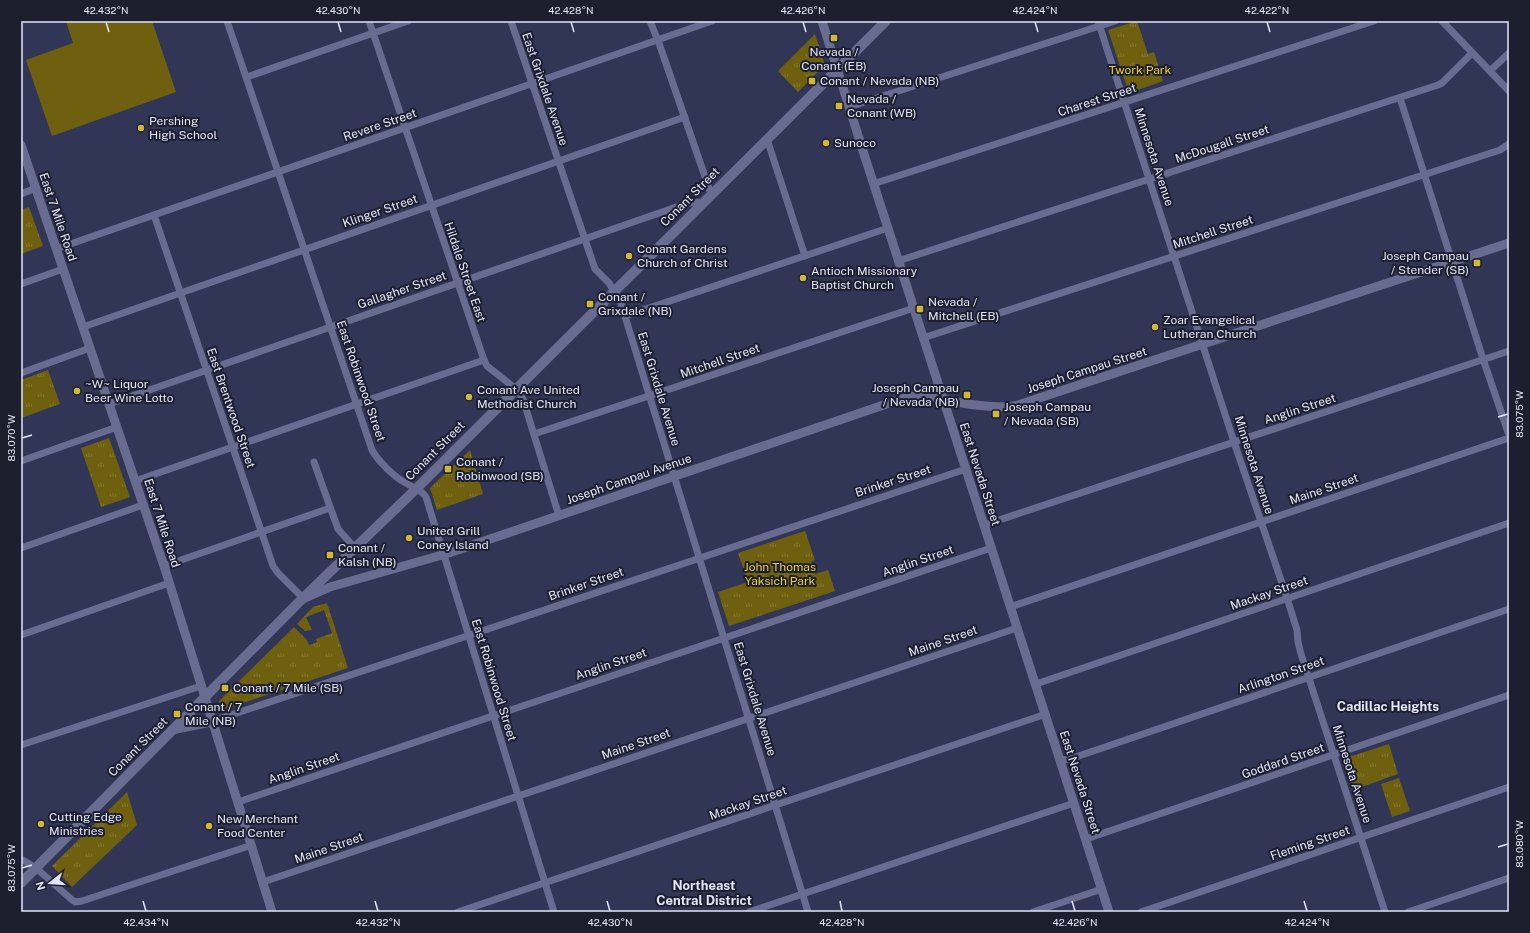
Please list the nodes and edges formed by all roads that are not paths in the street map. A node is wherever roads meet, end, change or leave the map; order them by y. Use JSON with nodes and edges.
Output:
{"nodes":[{"id":1,"x":228,"y":21,"type":"edge"},
{"id":2,"x":369,"y":21,"type":"edge"},
{"id":3,"x":408,"y":21,"type":"edge"},
{"id":4,"x":510,"y":21,"type":"edge"},
{"id":5,"x":650,"y":21,"type":"edge"},
{"id":6,"x":712,"y":21,"type":"edge"},
{"id":7,"x":822,"y":21,"type":"edge"},
{"id":8,"x":886,"y":21,"type":"edge"},
{"id":9,"x":1115,"y":21,"type":"edge"},
{"id":10,"x":1374,"y":21,"type":"edge"},
{"id":11,"x":1442,"y":21,"type":"edge"},
{"id":12,"x":1099,"y":23,"type":"edge"},
{"id":13,"x":373,"y":33,"type":"junction"},
{"id":14,"x":658,"y":40,"type":"junction"},
{"id":15,"x":1509,"y":52,"type":"edge"},
{"id":16,"x":1472,"y":53,"type":"junction"},
{"id":17,"x":837,"y":70,"type":"junction"},
{"id":18,"x":1490,"y":71,"type":"junction"},
{"id":19,"x":247,"y":77,"type":"junction"},
{"id":20,"x":532,"y":84,"type":"junction"},
{"id":21,"x":1509,"y":91,"type":"edge"},
{"id":22,"x":1400,"y":98,"type":"junction"},
{"id":23,"x":1124,"y":103,"type":"junction"},
{"id":24,"x":848,"y":107,"type":"junction"},
{"id":25,"x":685,"y":117,"type":"junction"},
{"id":26,"x":405,"y":128,"type":"junction"},
{"id":27,"x":767,"y":139,"type":"junction"},
{"id":28,"x":1509,"y":144,"type":"edge"},
{"id":29,"x":21,"y":145,"type":"edge"},
{"id":30,"x":558,"y":161,"type":"junction"},
{"id":31,"x":279,"y":172,"type":"junction"},
{"id":32,"x":1424,"y":174,"type":"junction"},
{"id":33,"x":1150,"y":180,"type":"junction"},
{"id":34,"x":873,"y":184,"type":"junction"},
{"id":35,"x":36,"y":188,"type":"junction"},
{"id":36,"x":21,"y":194,"type":"edge"},
{"id":37,"x":711,"y":194,"type":"junction"},
{"id":38,"x":703,"y":202,"type":"junction"},
{"id":39,"x":431,"y":205,"type":"junction"},
{"id":40,"x":154,"y":215,"type":"junction"},
{"id":41,"x":888,"y":228,"type":"junction"},
{"id":42,"x":584,"y":238,"type":"junction"},
{"id":43,"x":1509,"y":243,"type":"edge"},
{"id":44,"x":56,"y":249,"type":"junction"},
{"id":45,"x":305,"y":249,"type":"junction"},
{"id":46,"x":805,"y":256,"type":"junction"},
{"id":47,"x":1175,"y":256,"type":"junction"},
{"id":48,"x":898,"y":261,"type":"junction"},
{"id":49,"x":1452,"y":262,"type":"junction"},
{"id":50,"x":63,"y":269,"type":"junction"},
{"id":51,"x":457,"y":283,"type":"junction"},
{"id":52,"x":21,"y":284,"type":"edge"},
{"id":53,"x":615,"y":291,"type":"junction"},
{"id":54,"x":180,"y":293,"type":"junction"},
{"id":55,"x":914,"y":308,"type":"junction"},
{"id":56,"x":625,"y":316,"type":"junction"},
{"id":57,"x":83,"y":327,"type":"junction"},
{"id":58,"x":331,"y":327,"type":"junction"},
{"id":59,"x":923,"y":338,"type":"junction"},
{"id":60,"x":1204,"y":344,"type":"junction"},
{"id":61,"x":90,"y":348,"type":"junction"},
{"id":62,"x":1509,"y":351,"type":"edge"},
{"id":63,"x":1483,"y":359,"type":"junction"},
{"id":64,"x":484,"y":360,"type":"junction"},
{"id":65,"x":207,"y":370,"type":"junction"},
{"id":66,"x":21,"y":373,"type":"edge"},
{"id":67,"x":516,"y":389,"type":"junction"},
{"id":68,"x":650,"y":397,"type":"junction"},
{"id":69,"x":943,"y":398,"type":"junction"},
{"id":70,"x":109,"y":404,"type":"junction"},
{"id":71,"x":357,"y":404,"type":"junction"},
{"id":72,"x":967,"y":404,"type":"joint"},
{"id":73,"x":117,"y":427,"type":"junction"},
{"id":74,"x":534,"y":435,"type":"junction"},
{"id":75,"x":1509,"y":436,"type":"edge"},
{"id":76,"x":1234,"y":442,"type":"junction"},
{"id":77,"x":233,"y":447,"type":"junction"},
{"id":78,"x":21,"y":461,"type":"edge"},
{"id":79,"x":314,"y":462,"type":"dead end"},
{"id":80,"x":966,"y":469,"type":"junction"},
{"id":81,"x":675,"y":477,"type":"junction"},
{"id":82,"x":135,"y":481,"type":"junction"},
{"id":83,"x":416,"y":488,"type":"junction"},
{"id":84,"x":143,"y":505,"type":"junction"},
{"id":85,"x":330,"y":508,"type":"junction"},
{"id":86,"x":559,"y":516,"type":"junction"},
{"id":87,"x":1262,"y":522,"type":"junction"},
{"id":88,"x":1509,"y":523,"type":"edge"},
{"id":89,"x":984,"y":525,"type":"junction"},
{"id":90,"x":262,"y":532,"type":"junction"},
{"id":91,"x":21,"y":548,"type":"edge"},
{"id":92,"x":355,"y":548,"type":"junction"},
{"id":93,"x":991,"y":548,"type":"junction"},
{"id":94,"x":444,"y":554,"type":"junction"},
{"id":95,"x":700,"y":558,"type":"junction"},
{"id":96,"x":164,"y":566,"type":"junction"},
{"id":97,"x":169,"y":583,"type":"junction"},
{"id":98,"x":1287,"y":598,"type":"junction"},
{"id":99,"x":302,"y":599,"type":"junction"},
{"id":100,"x":1010,"y":607,"type":"junction"},
{"id":101,"x":1509,"y":609,"type":"edge"},
{"id":102,"x":1017,"y":628,"type":"junction"},
{"id":103,"x":21,"y":635,"type":"edge"},
{"id":104,"x":469,"y":635,"type":"junction"},
{"id":105,"x":724,"y":638,"type":"junction"},
{"id":106,"x":1309,"y":677,"type":"junction"},
{"id":107,"x":1036,"y":684,"type":"junction"},
{"id":108,"x":202,"y":686,"type":"junction"},
{"id":109,"x":1509,"y":695,"type":"edge"},
{"id":110,"x":205,"y":698,"type":"junction"},
{"id":111,"x":1046,"y":714,"type":"junction"},
{"id":112,"x":493,"y":715,"type":"junction"},
{"id":113,"x":749,"y":718,"type":"junction"},
{"id":114,"x":213,"y":721,"type":"junction"},
{"id":115,"x":174,"y":730,"type":"junction"},
{"id":116,"x":21,"y":745,"type":"edge"},
{"id":117,"x":1334,"y":755,"type":"junction"},
{"id":118,"x":1061,"y":760,"type":"junction"},
{"id":119,"x":1509,"y":787,"type":"edge"},
{"id":120,"x":518,"y":796,"type":"junction"},
{"id":121,"x":238,"y":802,"type":"junction"},
{"id":122,"x":1074,"y":802,"type":"junction"},
{"id":123,"x":776,"y":805,"type":"junction"},
{"id":124,"x":1361,"y":837,"type":"junction"},
{"id":125,"x":1086,"y":839,"type":"junction"},
{"id":126,"x":252,"y":846,"type":"junction"},
{"id":127,"x":21,"y":859,"type":"edge"},
{"id":128,"x":36,"y":868,"type":"junction"},
{"id":129,"x":1509,"y":878,"type":"edge"},
{"id":130,"x":263,"y":882,"type":"junction"},
{"id":131,"x":21,"y":883,"type":"edge"},
{"id":132,"x":545,"y":883,"type":"junction"},
{"id":133,"x":1102,"y":889,"type":"junction"},
{"id":134,"x":803,"y":894,"type":"junction"},
{"id":135,"x":272,"y":912,"type":"edge"},
{"id":136,"x":458,"y":912,"type":"edge"},
{"id":137,"x":554,"y":912,"type":"edge"},
{"id":138,"x":749,"y":912,"type":"edge"},
{"id":139,"x":808,"y":912,"type":"edge"},
{"id":140,"x":1033,"y":912,"type":"edge"},
{"id":141,"x":1109,"y":912,"type":"edge"},
{"id":142,"x":1141,"y":912,"type":"edge"},
{"id":143,"x":1385,"y":912,"type":"edge"},
{"id":144,"x":1408,"y":912,"type":"edge"}],
"edges":[{"from":1,"to":19,"type":"street","name":"East Robinwood Street"},
{"from":2,"to":13,"type":"street","name":"Hildale Street East"},
{"from":3,"to":13,"type":"street"},
{"from":4,"to":20,"type":"street","name":"East Grixdale Avenue"},
{"from":5,"to":14,"type":"street"},
{"from":6,"to":14,"type":"street","name":"Revere Street"},
{"from":7,"to":17,"type":"street","name":"East Nevada Street"},
{"from":8,"to":17,"type":"main road","name":"Conant Street"},
{"from":9,"to":12,"type":"street"},
{"from":10,"to":23,"type":"street","name":"Charest Street"},
{"from":11,"to":16,"type":"street"},
{"from":12,"to":23,"type":"street","name":"Minnesota Avenue"},
{"from":12,"to":24,"type":"street"},
{"from":13,"to":19,"type":"street"},
{"from":13,"to":26,"type":"street","name":"Hildale Street East"},
{"from":14,"to":20,"type":"street","name":"Revere Street"},
{"from":14,"to":25,"type":"street"},
{"from":15,"to":18,"type":"street"},
{"from":16,"to":18,"type":"street"},
{"from":16,"to":22,"type":"street","name":"McDougall Street"},
{"from":17,"to":24,"type":"street","name":"East Nevada Street"},
{"from":17,"to":27,"type":"main road","name":"Conant Street"},
{"from":18,"to":21,"type":"street"},
{"from":19,"to":31,"type":"street","name":"East Robinwood Street"},
{"from":20,"to":26,"type":"street","name":"Revere Street"},
{"from":20,"to":30,"type":"street","name":"East Grixdale Avenue"},
{"from":22,"to":32,"type":"street"},
{"from":22,"to":33,"type":"street","name":"McDougall Street"},
{"from":23,"to":33,"type":"street","name":"Minnesota Avenue"},
{"from":23,"to":34,"type":"street","name":"Charest Street"},
{"from":24,"to":34,"type":"street","name":"East Nevada Street"},
{"from":25,"to":30,"type":"street","name":"Klinger Street"},
{"from":25,"to":37,"type":"street"},
{"from":26,"to":31,"type":"street","name":"Revere Street"},
{"from":26,"to":39,"type":"street","name":"Hildale Street East"},
{"from":27,"to":37,"type":"main road","name":"Conant Street"},
{"from":27,"to":46,"type":"street"},
{"from":28,"to":32,"type":"street","name":"Mitchell Street"},
{"from":29,"to":35,"type":"street","name":"East 7 Mile Road"},
{"from":30,"to":39,"type":"street","name":"Klinger Street"},
{"from":30,"to":42,"type":"street","name":"East Grixdale Avenue"},
{"from":31,"to":40,"type":"street","name":"Revere Street"},
{"from":31,"to":45,"type":"street","name":"East Robinwood Street"},
{"from":32,"to":47,"type":"street","name":"Mitchell Street"},
{"from":32,"to":49,"type":"street"},
{"from":33,"to":47,"type":"street","name":"Minnesota Avenue"},
{"from":33,"to":48,"type":"street","name":"McDougall Street"},
{"from":34,"to":41,"type":"street","name":"East Nevada Street"},
{"from":35,"to":36,"type":"street"},
{"from":35,"to":44,"type":"street","name":"East 7 Mile Road"},
{"from":37,"to":38,"type":"main road","name":"Conant Street"},
{"from":38,"to":42,"type":"street","name":"Gallagher Street"},
{"from":38,"to":53,"type":"main road","name":"Conant Street"},
{"from":39,"to":45,"type":"street","name":"Klinger Street"},
{"from":39,"to":51,"type":"street","name":"Hildale Street East"},
{"from":40,"to":44,"type":"street","name":"Revere Street"},
{"from":40,"to":54,"type":"street","name":"East Brentwood Street"},
{"from":41,"to":46,"type":"street"},
{"from":41,"to":48,"type":"street","name":"East Nevada Street"},
{"from":42,"to":51,"type":"street","name":"Gallagher Street"},
{"from":42,"to":53,"type":"street","name":"East Grixdale Avenue"},
{"from":43,"to":49,"type":"street","name":"Joseph Campau Street"},
{"from":44,"to":50,"type":"street","name":"East 7 Mile Road"},
{"from":45,"to":54,"type":"street","name":"Klinger Street"},
{"from":45,"to":58,"type":"street","name":"East Robinwood Street"},
{"from":46,"to":56,"type":"street"},
{"from":47,"to":59,"type":"street","name":"Mitchell Street"},
{"from":47,"to":60,"type":"street","name":"Minnesota Avenue"},
{"from":48,"to":55,"type":"street","name":"East Nevada Street"},
{"from":49,"to":60,"type":"street","name":"Joseph Campau Street"},
{"from":49,"to":63,"type":"street"},
{"from":50,"to":52,"type":"street"},
{"from":50,"to":57,"type":"street","name":"East 7 Mile Road"},
{"from":51,"to":58,"type":"street","name":"Gallagher Street"},
{"from":51,"to":64,"type":"street","name":"Hildale Street East"},
{"from":53,"to":56,"type":"street","name":"East Grixdale Avenue"},
{"from":53,"to":67,"type":"main road","name":"Conant Street"},
{"from":54,"to":57,"type":"street","name":"Klinger Street"},
{"from":54,"to":65,"type":"street","name":"East Brentwood Street"},
{"from":55,"to":59,"type":"street","name":"East Nevada Street"},
{"from":55,"to":68,"type":"street","name":"Mitchell Street"},
{"from":56,"to":68,"type":"street","name":"East Grixdale Avenue"},
{"from":57,"to":61,"type":"street","name":"East 7 Mile Road"},
{"from":58,"to":65,"type":"street","name":"Gallagher Street"},
{"from":58,"to":71,"type":"street","name":"East Robinwood Street"},
{"from":59,"to":69,"type":"street","name":"East Nevada Street"},
{"from":60,"to":72,"type":"street","name":"Joseph Campau Street"},
{"from":60,"to":76,"type":"street","name":"Minnesota Avenue"},
{"from":61,"to":66,"type":"street"},
{"from":61,"to":70,"type":"street","name":"East 7 Mile Road"},
{"from":62,"to":63,"type":"street","name":"Anglin Street"},
{"from":63,"to":75,"type":"street"},
{"from":63,"to":76,"type":"street","name":"Anglin Street"},
{"from":64,"to":67,"type":"street","name":"Hildale Street East"},
{"from":64,"to":71,"type":"street"},
{"from":65,"to":70,"type":"street","name":"Gallagher Street"},
{"from":65,"to":77,"type":"street","name":"East Brentwood Street"},
{"from":67,"to":74,"type":"street","name":"Hildale Street East"},
{"from":67,"to":83,"type":"main road","name":"Conant Street"},
{"from":68,"to":74,"type":"street","name":"Mitchell Street"},
{"from":68,"to":81,"type":"street","name":"East Grixdale Avenue"},
{"from":69,"to":72,"type":"street","name":"Joseph Campau Avenue"},
{"from":69,"to":80,"type":"street","name":"East Nevada Street"},
{"from":69,"to":81,"type":"street","name":"Joseph Campau Avenue"},
{"from":70,"to":73,"type":"street","name":"East 7 Mile Road"},
{"from":71,"to":77,"type":"street"},
{"from":71,"to":83,"type":"street","name":"East Robinwood Street"},
{"from":73,"to":78,"type":"street"},
{"from":73,"to":82,"type":"street","name":"East 7 Mile Road"},
{"from":74,"to":86,"type":"street","name":"Hildale Street East"},
{"from":75,"to":87,"type":"street","name":"Maine Street"},
{"from":76,"to":87,"type":"street","name":"Minnesota Avenue"},
{"from":76,"to":89,"type":"street","name":"Anglin Street"},
{"from":77,"to":82,"type":"street"},
{"from":77,"to":90,"type":"street","name":"East Brentwood Street"},
{"from":79,"to":85,"type":"street"},
{"from":80,"to":89,"type":"street","name":"East Nevada Street"},
{"from":80,"to":95,"type":"street","name":"Brinker Street"},
{"from":81,"to":86,"type":"street","name":"Joseph Campau Avenue"},
{"from":81,"to":95,"type":"street","name":"East Grixdale Avenue"},
{"from":82,"to":84,"type":"street","name":"East 7 Mile Road"},
{"from":83,"to":92,"type":"main road","name":"Conant Street"},
{"from":83,"to":94,"type":"street","name":"East Robinwood Street"},
{"from":84,"to":91,"type":"street"},
{"from":84,"to":96,"type":"street","name":"East 7 Mile Road"},
{"from":85,"to":90,"type":"street"},
{"from":85,"to":92,"type":"street"},
{"from":86,"to":94,"type":"street","name":"Joseph Campau Avenue"},
{"from":87,"to":98,"type":"street","name":"Minnesota Avenue"},
{"from":87,"to":100,"type":"street","name":"Maine Street"},
{"from":88,"to":98,"type":"street","name":"Mackay Street"},
{"from":89,"to":93,"type":"street","name":"East Nevada Street"},
{"from":90,"to":96,"type":"street"},
{"from":90,"to":99,"type":"street","name":"East Brentwood Street"},
{"from":92,"to":99,"type":"main road","name":"Conant Street"},
{"from":93,"to":100,"type":"street","name":"East Nevada Street"},
{"from":93,"to":105,"type":"street","name":"Anglin Street"},
{"from":94,"to":99,"type":"street","name":"Joseph Campau Avenue"},
{"from":94,"to":104,"type":"street","name":"East Robinwood Street"},
{"from":95,"to":104,"type":"street","name":"Brinker Street"},
{"from":95,"to":105,"type":"street","name":"East Grixdale Avenue"},
{"from":96,"to":97,"type":"street","name":"East 7 Mile Road"},
{"from":97,"to":103,"type":"street"},
{"from":97,"to":108,"type":"street","name":"East 7 Mile Road"},
{"from":98,"to":106,"type":"street","name":"Minnesota Avenue"},
{"from":98,"to":107,"type":"street","name":"Mackay Street"},
{"from":99,"to":110,"type":"main road","name":"Conant Street"},
{"from":100,"to":102,"type":"street","name":"East Nevada Street"},
{"from":101,"to":106,"type":"street","name":"Arlington Street"},
{"from":102,"to":107,"type":"street","name":"East Nevada Street"},
{"from":102,"to":113,"type":"street","name":"Maine Street"},
{"from":104,"to":112,"type":"street","name":"East Robinwood Street"},
{"from":104,"to":114,"type":"street","name":"Brinker Street"},
{"from":105,"to":112,"type":"street","name":"Anglin Street"},
{"from":105,"to":113,"type":"street","name":"East Grixdale Avenue"},
{"from":106,"to":117,"type":"street","name":"Minnesota Avenue"},
{"from":106,"to":118,"type":"street","name":"Arlington Street"},
{"from":107,"to":111,"type":"street","name":"East Nevada Street"},
{"from":108,"to":110,"type":"street","name":"East 7 Mile Road"},
{"from":108,"to":116,"type":"street"},
{"from":109,"to":117,"type":"street","name":"Goddard Street"},
{"from":110,"to":114,"type":"street","name":"East 7 Mile Road"},
{"from":110,"to":115,"type":"main road","name":"Conant Street"},
{"from":111,"to":118,"type":"street","name":"East Nevada Street"},
{"from":111,"to":123,"type":"street","name":"Mackay Street"},
{"from":112,"to":120,"type":"street","name":"East Robinwood Street"},
{"from":112,"to":121,"type":"street","name":"Anglin Street"},
{"from":113,"to":120,"type":"street","name":"Maine Street"},
{"from":113,"to":123,"type":"street","name":"East Grixdale Avenue"},
{"from":114,"to":115,"type":"main road"},
{"from":114,"to":121,"type":"street","name":"East 7 Mile Road"},
{"from":115,"to":128,"type":"main road","name":"Conant Street"},
{"from":117,"to":124,"type":"street","name":"Minnesota Avenue"},
{"from":117,"to":125,"type":"street","name":"Goddard Street"},
{"from":118,"to":122,"type":"street","name":"East Nevada Street"},
{"from":119,"to":124,"type":"street","name":"Fleming Street"},
{"from":120,"to":130,"type":"street","name":"Maine Street"},
{"from":120,"to":132,"type":"street","name":"East Robinwood Street"},
{"from":121,"to":126,"type":"street","name":"East 7 Mile Road"},
{"from":122,"to":125,"type":"street","name":"East Nevada Street"},
{"from":122,"to":134,"type":"street"},
{"from":123,"to":132,"type":"street","name":"Mackay Street"},
{"from":123,"to":134,"type":"street","name":"East Grixdale Avenue"},
{"from":124,"to":142,"type":"street","name":"Fleming Street"},
{"from":124,"to":143,"type":"street","name":"Minnesota Avenue"},
{"from":125,"to":133,"type":"street","name":"East Nevada Street"},
{"from":126,"to":128,"type":"street"},
{"from":126,"to":130,"type":"street","name":"East 7 Mile Road"},
{"from":127,"to":128,"type":"street"},
{"from":128,"to":131,"type":"main road","name":"Conant Street"},
{"from":129,"to":144,"type":"street"},
{"from":130,"to":135,"type":"street","name":"East 7 Mile Road"},
{"from":132,"to":136,"type":"street","name":"Mackay Street"},
{"from":132,"to":137,"type":"street","name":"East Robinwood Street"},
{"from":133,"to":140,"type":"street"},
{"from":133,"to":141,"type":"street","name":"East Nevada Street"},
{"from":134,"to":138,"type":"street"},
{"from":134,"to":139,"type":"street","name":"East Grixdale Avenue"}]}
